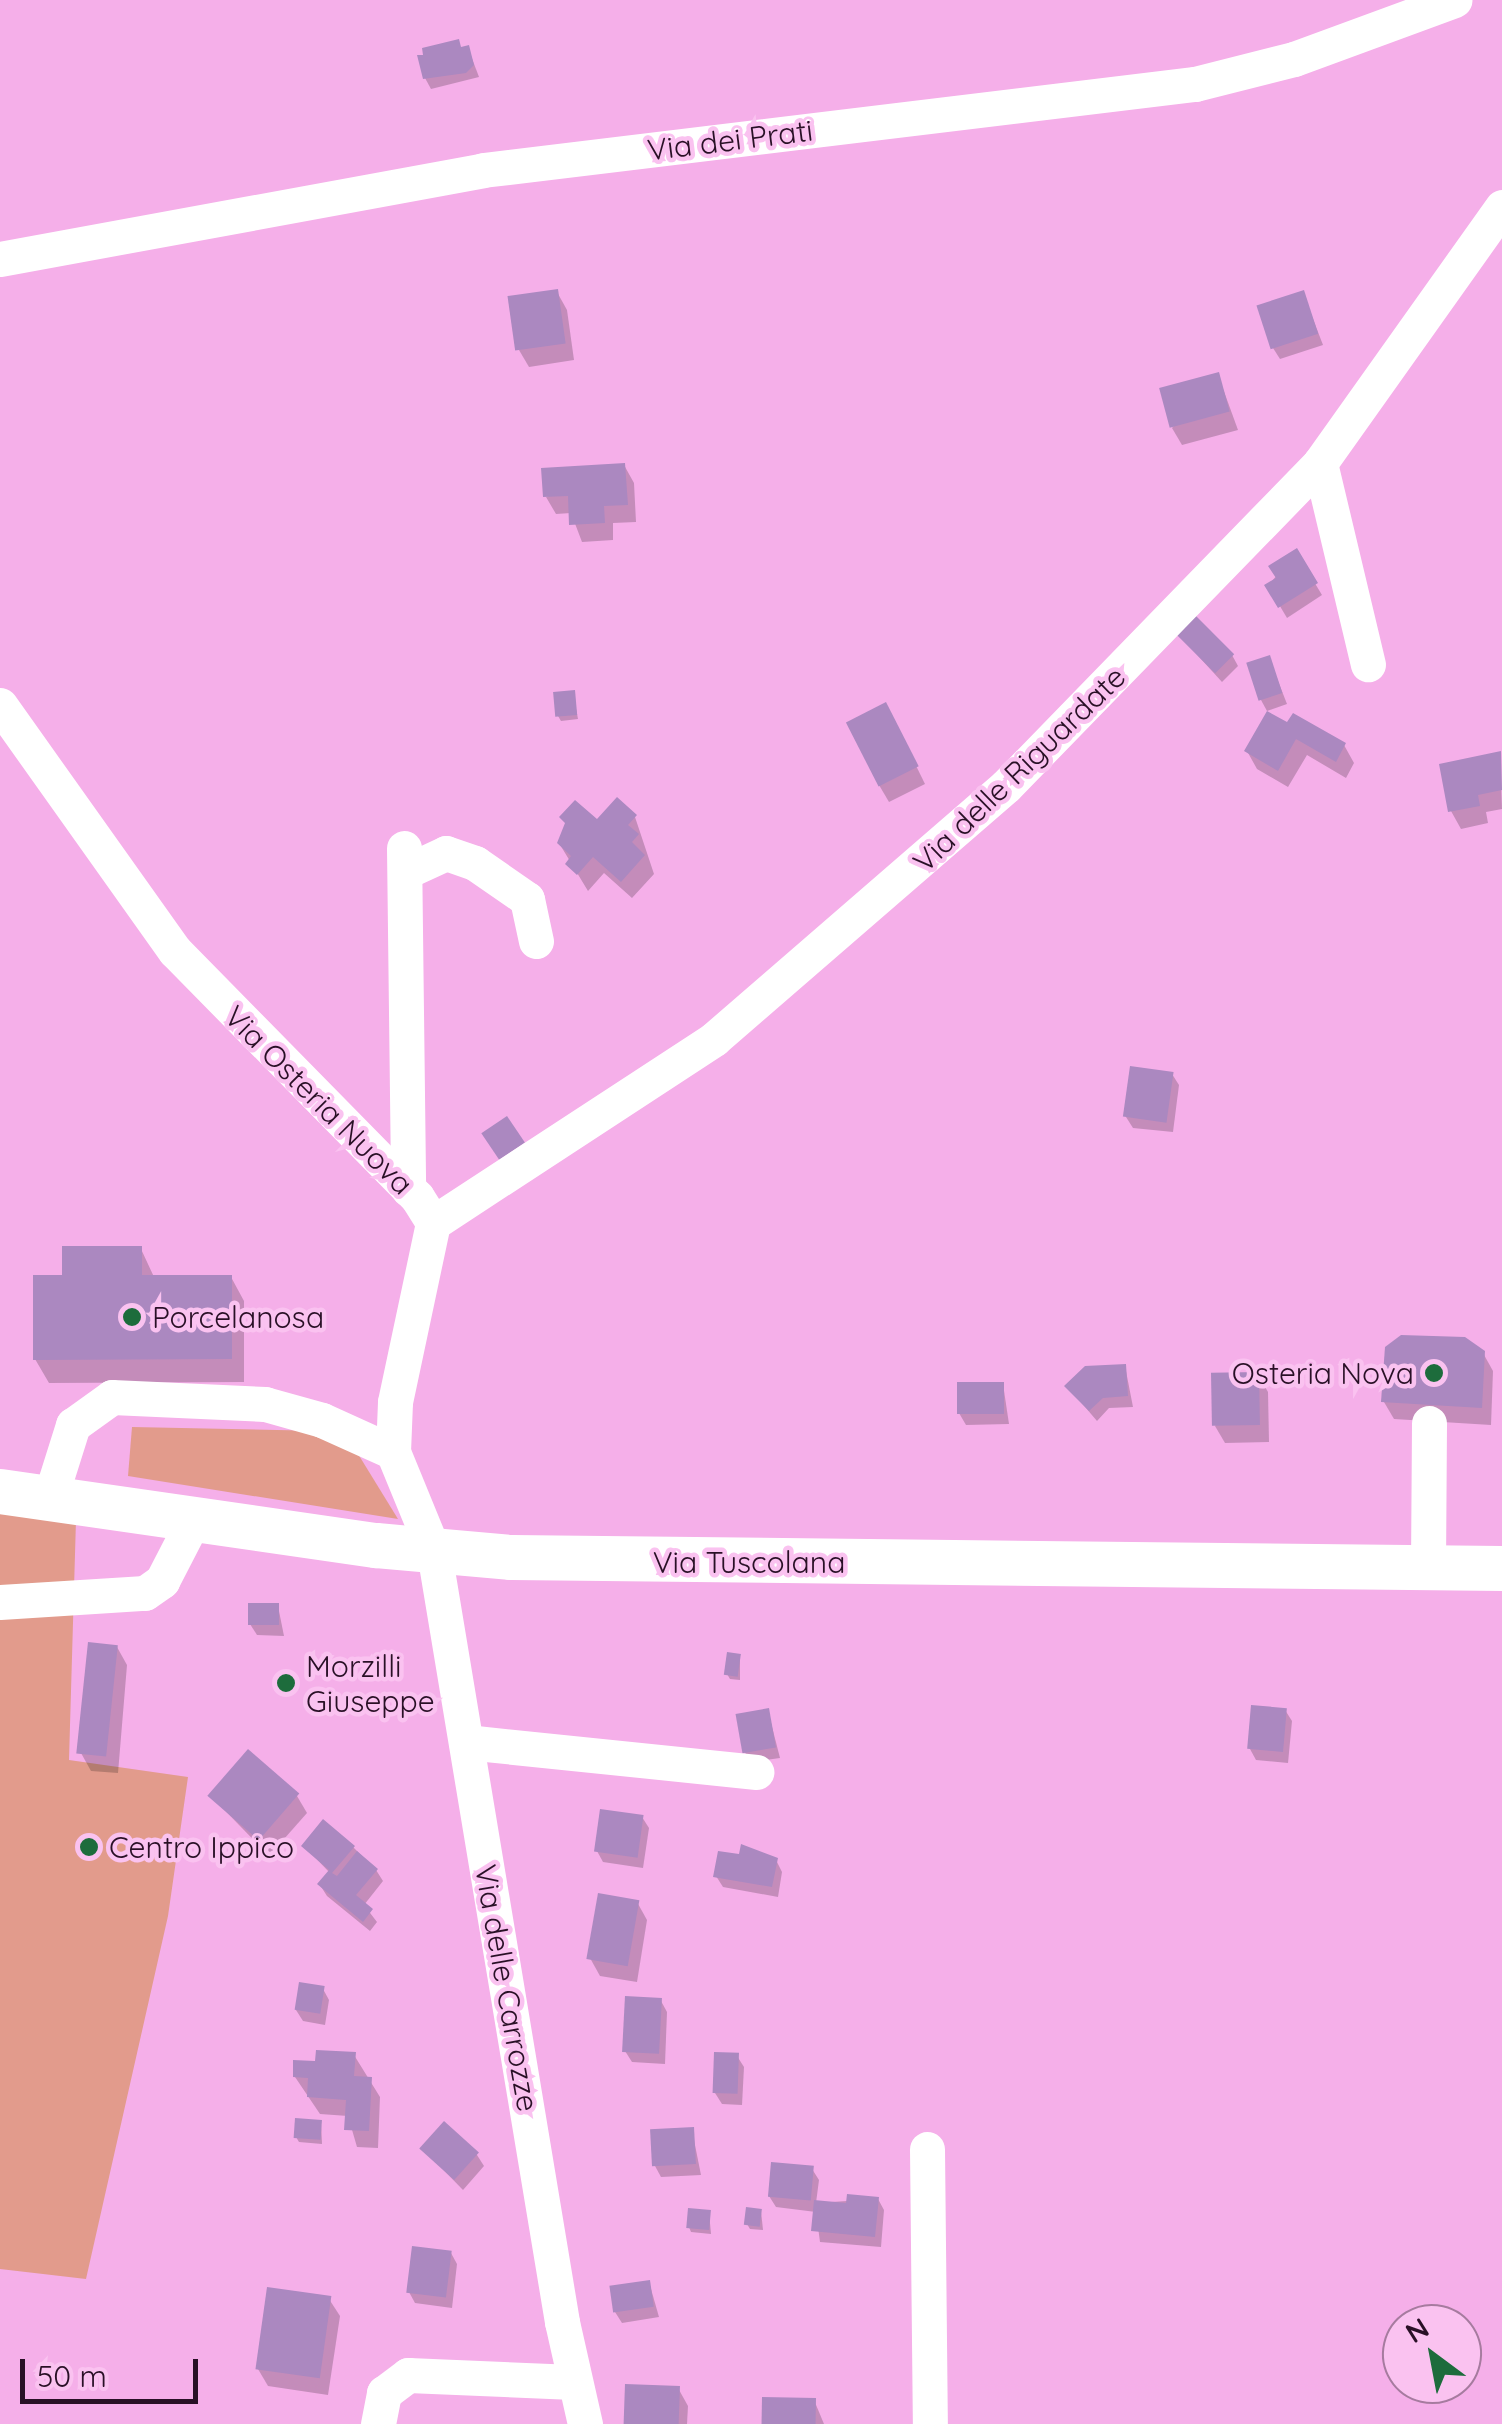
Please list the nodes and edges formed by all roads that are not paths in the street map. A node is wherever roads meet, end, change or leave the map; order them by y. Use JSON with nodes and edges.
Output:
{"nodes":[{"id":1,"x":1454,"y":0,"type":"edge"},
{"id":2,"x":1502,"y":207,"type":"edge"},
{"id":3,"x":0,"y":259,"type":"edge"},
{"id":4,"x":1320,"y":463,"type":"junction"},
{"id":5,"x":1368,"y":664,"type":"dead end"},
{"id":6,"x":0,"y":704,"type":"edge"},
{"id":7,"x":536,"y":942,"type":"dead end"},
{"id":8,"x":408,"y":1189,"type":"junction"},
{"id":9,"x":432,"y":1224,"type":"junction"},
{"id":10,"x":1428,"y":1423,"type":"dead end"},
{"id":11,"x":393,"y":1452,"type":"junction"},
{"id":12,"x":0,"y":1491,"type":"edge"},
{"id":13,"x":50,"y":1498,"type":"junction"},
{"id":14,"x":194,"y":1519,"type":"junction"},
{"id":15,"x":434,"y":1552,"type":"junction"},
{"id":16,"x":1428,"y":1568,"type":"junction"},
{"id":17,"x":1502,"y":1568,"type":"edge"},
{"id":18,"x":0,"y":1602,"type":"edge"},
{"id":19,"x":466,"y":1742,"type":"junction"},
{"id":20,"x":756,"y":1772,"type":"dead end"},
{"id":21,"x":927,"y":2149,"type":"dead end"},
{"id":22,"x":574,"y":2382,"type":"junction"},
{"id":23,"x":378,"y":2424,"type":"edge"},
{"id":24,"x":585,"y":2424,"type":"edge"},
{"id":25,"x":930,"y":2424,"type":"edge"}],
"edges":[{"from":1,"to":3,"type":"street","name":"Via dei Prati"},
{"from":2,"to":4,"type":"street","name":"Via delle Riguardate"},
{"from":4,"to":5,"type":"street"},
{"from":4,"to":9,"type":"street","name":"Via delle Riguardate"},
{"from":6,"to":8,"type":"street","name":"Via Osteria Nuova"},
{"from":7,"to":8,"type":"street"},
{"from":8,"to":9,"type":"street","name":"Via Osteria Nuova"},
{"from":9,"to":11,"type":"street","name":"Via Osteria Nuova"},
{"from":10,"to":16,"type":"street"},
{"from":11,"to":13,"type":"street"},
{"from":11,"to":15,"type":"street","name":"Via Osteria Nuova"},
{"from":12,"to":13,"type":"main road","name":"Via Tuscolana"},
{"from":13,"to":14,"type":"main road","name":"Via Tuscolana"},
{"from":14,"to":15,"type":"main road","name":"Via Tuscolana"},
{"from":14,"to":18,"type":"street"},
{"from":15,"to":16,"type":"main road","name":"Via Tuscolana"},
{"from":15,"to":19,"type":"street","name":"Via delle Carrozze"},
{"from":16,"to":17,"type":"main road","name":"Via Tuscolana"},
{"from":19,"to":20,"type":"street"},
{"from":19,"to":22,"type":"street","name":"Via delle Carrozze"},
{"from":21,"to":25,"type":"street"},
{"from":22,"to":23,"type":"street"},
{"from":22,"to":24,"type":"street","name":"Via delle Carrozze"}]}
